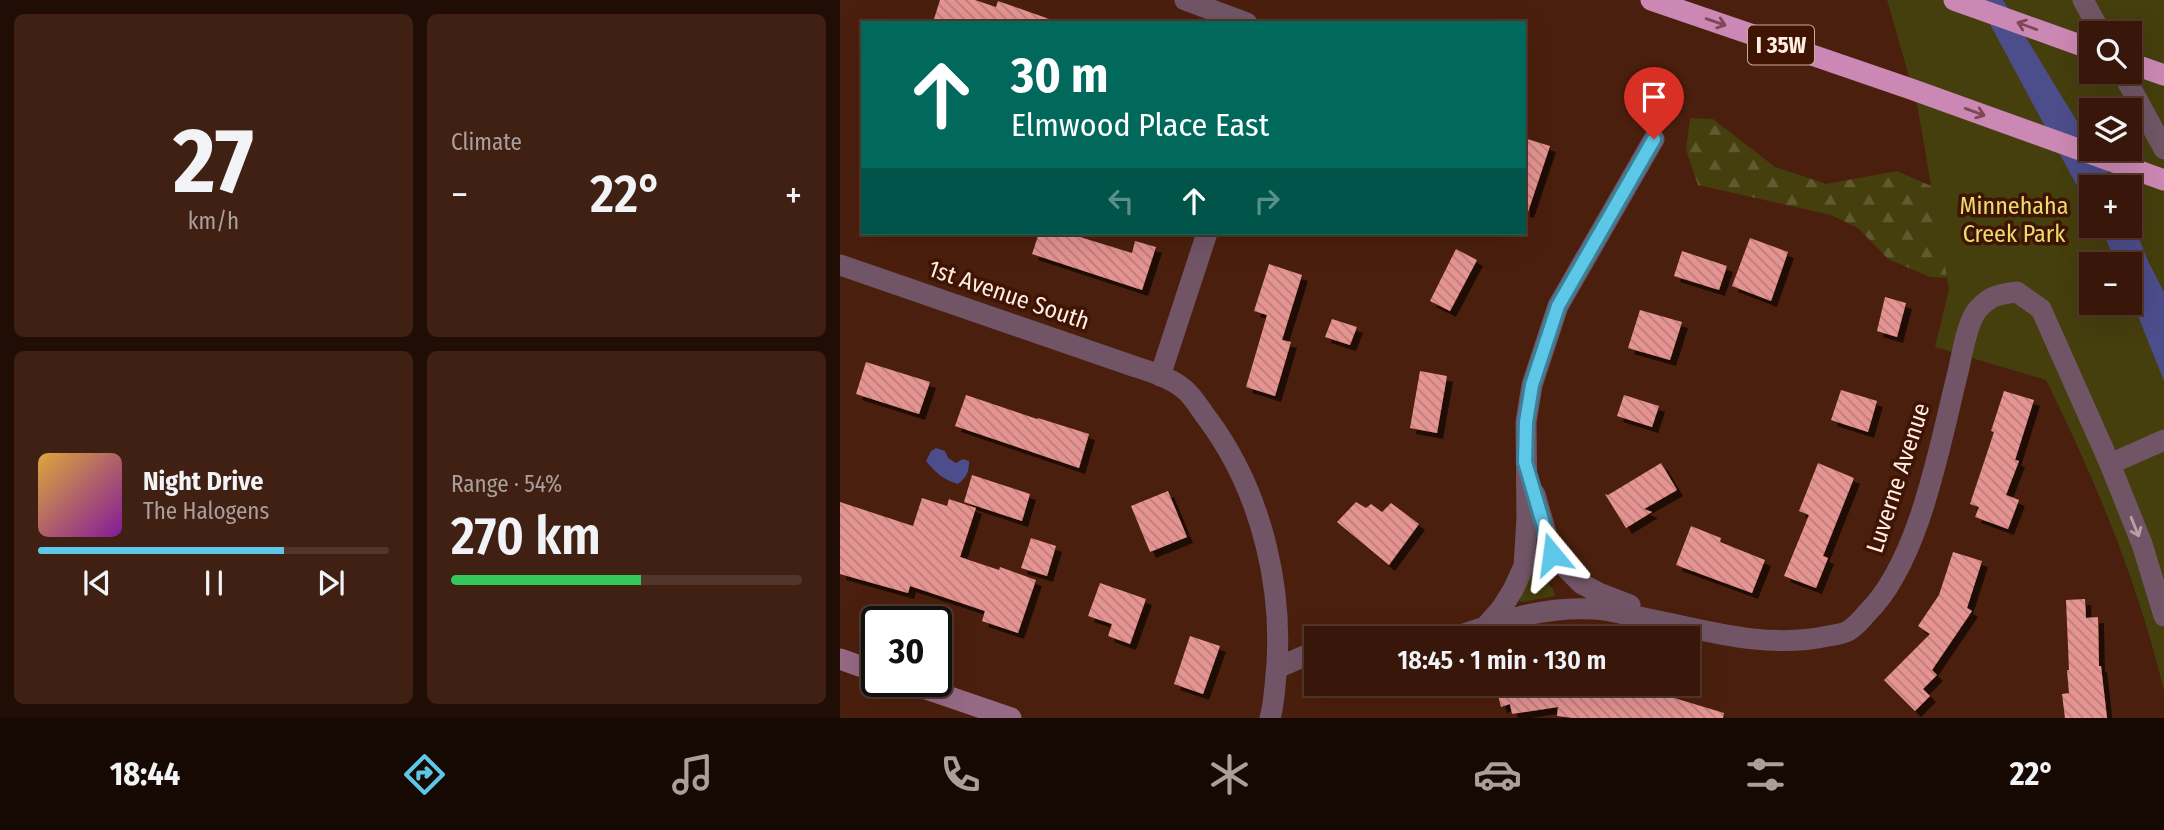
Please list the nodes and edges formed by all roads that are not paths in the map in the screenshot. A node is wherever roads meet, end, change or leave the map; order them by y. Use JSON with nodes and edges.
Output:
{"nodes":[{"id":1,"x":1185,"y":0,"type":"edge"},
{"id":2,"x":1651,"y":0,"type":"edge"},
{"id":3,"x":1954,"y":0,"type":"edge"},
{"id":4,"x":2084,"y":0,"type":"edge"},
{"id":5,"x":1242,"y":21,"type":"edge"},
{"id":6,"x":2095,"y":21,"type":"edge"},
{"id":7,"x":2079,"y":45,"type":"edge"},
{"id":8,"x":2142,"y":67,"type":"edge"},
{"id":9,"x":2164,"y":75,"type":"edge"},
{"id":10,"x":2129,"y":84,"type":"edge"},
{"id":11,"x":1654,"y":139,"type":"dead end"},
{"id":12,"x":2164,"y":149,"type":"edge"},
{"id":13,"x":2164,"y":180,"type":"edge"},
{"id":14,"x":1206,"y":235,"type":"edge"},
{"id":15,"x":840,"y":265,"type":"edge"},
{"id":16,"x":1160,"y":376,"type":"junction"},
{"id":17,"x":2164,"y":440,"type":"edge"},
{"id":18,"x":1525,"y":462,"type":"junction"},
{"id":19,"x":2110,"y":464,"type":"junction"},
{"id":20,"x":2164,"y":616,"type":"edge"},
{"id":21,"x":1675,"y":623,"type":"junction"},
{"id":22,"x":1486,"y":626,"type":"joint"},
{"id":23,"x":1304,"y":656,"type":"edge"},
{"id":24,"x":840,"y":659,"type":"edge"},
{"id":25,"x":861,"y":666,"type":"edge"},
{"id":26,"x":1277,"y":668,"type":"junction"},
{"id":27,"x":950,"y":697,"type":"edge"},
{"id":28,"x":1011,"y":718,"type":"edge"},
{"id":29,"x":1270,"y":718,"type":"edge"}],
"edges":[{"from":1,"to":5,"type":"street"},
{"from":2,"to":13,"type":"highway","number":"I 35W","one_way":true},
{"from":7,"to":3,"type":"highway","one_way":true},
{"from":4,"to":6,"type":"street"},
{"from":8,"to":9,"type":"highway"},
{"from":10,"to":12,"type":"street"},
{"from":11,"to":18,"type":"street"},
{"from":14,"to":16,"type":"street"},
{"from":15,"to":16,"type":"street","name":"1st Avenue South"},
{"from":16,"to":26,"type":"street","name":"1st Avenue South"},
{"from":17,"to":19,"type":"street"},
{"from":18,"to":21,"type":"street","name":"Luverne Avenue"},
{"from":18,"to":22,"type":"street"},
{"from":19,"to":20,"type":"street","one_way":true},
{"from":19,"to":21,"type":"street","name":"Luverne Avenue"},
{"from":21,"to":22,"type":"street","name":"Luverne Avenue"},
{"from":23,"to":26,"type":"street"},
{"from":24,"to":25,"type":"main road"},
{"from":26,"to":29,"type":"street","name":"1st Avenue South"},
{"from":27,"to":28,"type":"main road"}]}
